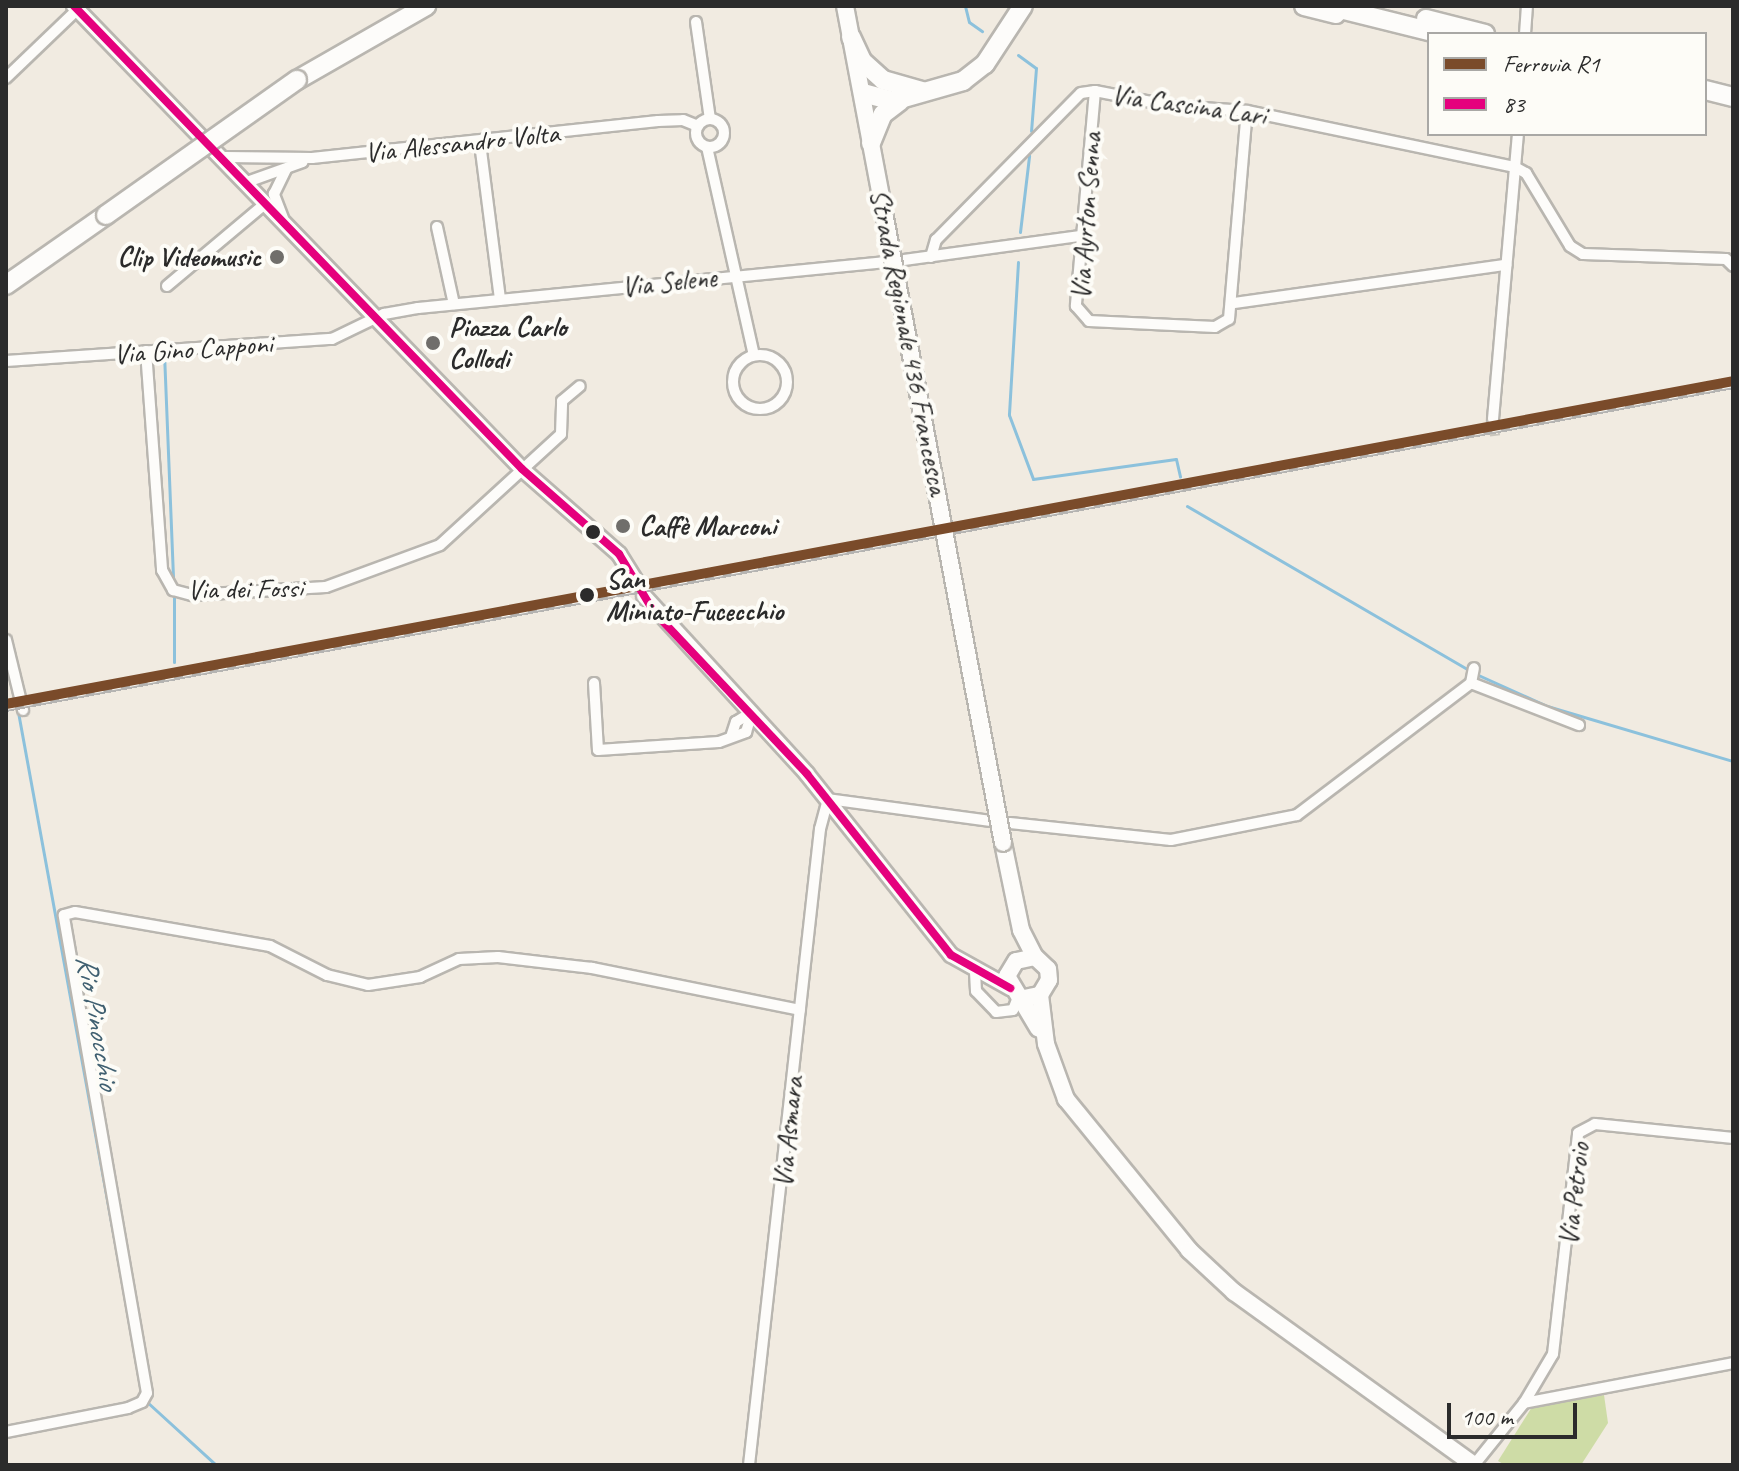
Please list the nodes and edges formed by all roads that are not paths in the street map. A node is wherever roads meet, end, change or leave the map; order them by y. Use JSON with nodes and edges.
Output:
{"nodes":[{"id":1,"x":401,"y":6,"type":"edge"},
{"id":2,"x":426,"y":6,"type":"edge"},
{"id":3,"x":845,"y":6,"type":"edge"},
{"id":4,"x":1005,"y":6,"type":"edge"},
{"id":5,"x":1023,"y":6,"type":"edge"},
{"id":6,"x":1304,"y":6,"type":"edge"},
{"id":7,"x":1328,"y":6,"type":"edge"},
{"id":8,"x":1373,"y":6,"type":"edge"},
{"id":9,"x":1527,"y":6,"type":"edge"},
{"id":10,"x":76,"y":8,"type":"edge"},
{"id":11,"x":696,"y":22,"type":"dead end"},
{"id":12,"x":1409,"y":26,"type":"junction"},
{"id":13,"x":1432,"y":32,"type":"edge"},
{"id":14,"x":1477,"y":32,"type":"edge"},
{"id":15,"x":1525,"y":32,"type":"edge"},
{"id":16,"x":851,"y":37,"type":"junction"},
{"id":17,"x":993,"y":52,"type":"junction"},
{"id":18,"x":293,"y":76,"type":"junction"},
{"id":19,"x":6,"y":78,"type":"edge"},
{"id":20,"x":889,"y":83,"type":"junction"},
{"id":21,"x":1707,"y":90,"type":"edge"},
{"id":22,"x":1095,"y":91,"type":"junction"},
{"id":23,"x":863,"y":92,"type":"junction"},
{"id":24,"x":929,"y":92,"type":"junction"},
{"id":25,"x":1733,"y":97,"type":"edge"},
{"id":26,"x":902,"y":99,"type":"junction"},
{"id":27,"x":1707,"y":102,"type":"edge"},
{"id":28,"x":1733,"y":108,"type":"edge"},
{"id":29,"x":1247,"y":111,"type":"junction"},
{"id":30,"x":710,"y":119,"type":"junction"},
{"id":31,"x":698,"y":126,"type":"junction"},
{"id":32,"x":1518,"y":136,"type":"edge"},
{"id":33,"x":480,"y":143,"type":"junction"},
{"id":34,"x":871,"y":143,"type":"junction"},
{"id":35,"x":707,"y":147,"type":"junction"},
{"id":36,"x":225,"y":157,"type":"junction"},
{"id":37,"x":312,"y":158,"type":"junction"},
{"id":38,"x":269,"y":162,"type":"junction"},
{"id":39,"x":1515,"y":167,"type":"junction"},
{"id":40,"x":286,"y":169,"type":"junction"},
{"id":41,"x":247,"y":182,"type":"junction"},
{"id":42,"x":266,"y":203,"type":"junction"},
{"id":43,"x":102,"y":211,"type":"junction"},
{"id":44,"x":288,"y":227,"type":"junction"},
{"id":45,"x":437,"y":227,"type":"dead end"},
{"id":46,"x":1080,"y":236,"type":"junction"},
{"id":47,"x":931,"y":257,"type":"junction"},
{"id":48,"x":1731,"y":259,"type":"edge"},
{"id":49,"x":904,"y":260,"type":"dead end"},
{"id":50,"x":884,"y":262,"type":"dead end"},
{"id":51,"x":1506,"y":265,"type":"junction"},
{"id":52,"x":6,"y":272,"type":"edge"},
{"id":53,"x":737,"y":275,"type":"junction"},
{"id":54,"x":6,"y":285,"type":"edge"},
{"id":55,"x":167,"y":286,"type":"dead end"},
{"id":56,"x":500,"y":300,"type":"junction"},
{"id":57,"x":1234,"y":303,"type":"junction"},
{"id":58,"x":454,"y":304,"type":"junction"},
{"id":59,"x":375,"y":317,"type":"junction"},
{"id":60,"x":146,"y":351,"type":"junction"},
{"id":61,"x":754,"y":355,"type":"junction"},
{"id":62,"x":6,"y":361,"type":"edge"},
{"id":63,"x":580,"y":386,"type":"dead end"},
{"id":64,"x":1493,"y":419,"type":"tunnel mouth"},
{"id":65,"x":522,"y":469,"type":"junction"},
{"id":66,"x":636,"y":581,"type":"dead end"},
{"id":67,"x":644,"y":596,"type":"dead end"},
{"id":68,"x":6,"y":640,"type":"edge"},
{"id":69,"x":594,"y":683,"type":"dead end"},
{"id":70,"x":729,"y":688,"type":"junction"},
{"id":71,"x":23,"y":710,"type":"dead end"},
{"id":72,"x":752,"y":712,"type":"junction"},
{"id":73,"x":736,"y":722,"type":"junction"},
{"id":74,"x":763,"y":725,"type":"junction"},
{"id":75,"x":1579,"y":725,"type":"dead end"},
{"id":76,"x":746,"y":732,"type":"junction"},
{"id":77,"x":731,"y":737,"type":"junction"},
{"id":78,"x":828,"y":799,"type":"junction"},
{"id":79,"x":990,"y":821,"type":"dead end"},
{"id":80,"x":1010,"y":823,"type":"dead end"},
{"id":81,"x":1016,"y":914,"type":"junction"},
{"id":82,"x":1035,"y":957,"type":"junction"},
{"id":83,"x":1014,"y":962,"type":"junction"},
{"id":84,"x":977,"y":973,"type":"junction"},
{"id":85,"x":1023,"y":994,"type":"junction"},
{"id":86,"x":800,"y":1010,"type":"junction"},
{"id":87,"x":1733,"y":1138,"type":"edge"},
{"id":88,"x":1733,"y":1363,"type":"edge"},
{"id":89,"x":1524,"y":1403,"type":"junction"},
{"id":90,"x":6,"y":1432,"type":"edge"},
{"id":91,"x":749,"y":1465,"type":"edge"},
{"id":92,"x":1474,"y":1465,"type":"edge"}],
"edges":[{"from":1,"to":18,"type":"highway"},
{"from":2,"to":18,"type":"highway"},
{"from":3,"to":16,"type":"main road","name":"Strada Regionale 436 Francesca"},
{"from":4,"to":17,"type":"highway"},
{"from":5,"to":17,"type":"highway"},
{"from":6,"to":12,"type":"highway"},
{"from":7,"to":12,"type":"highway"},
{"from":8,"to":14,"type":"highway"},
{"from":9,"to":15,"type":"street"},
{"from":10,"to":19,"type":"street"},
{"from":10,"to":36,"type":"street"},
{"from":11,"to":30,"type":"street"},
{"from":12,"to":13,"type":"highway"},
{"from":16,"to":20,"type":"highway"},
{"from":16,"to":23,"type":"main road","name":"Strada Regionale 436 Francesca"},
{"from":17,"to":24,"type":"highway"},
{"from":18,"to":43,"type":"highway","bridge":true},
{"from":20,"to":23,"type":"highway"},
{"from":20,"to":24,"type":"highway"},
{"from":21,"to":25,"type":"highway"},
{"from":22,"to":29,"type":"street","name":"Via Cascina Lari"},
{"from":22,"to":46,"type":"street","name":"Via Ayrton Senna"},
{"from":22,"to":47,"type":"street","name":"Via Cascina Lari"},
{"from":23,"to":26,"type":"highway"},
{"from":23,"to":34,"type":"main road","name":"Strada Regionale 436 Francesca"},
{"from":24,"to":26,"type":"highway"},
{"from":26,"to":34,"type":"highway"},
{"from":27,"to":28,"type":"highway"},
{"from":29,"to":39,"type":"street","name":"Via Cascina Lari"},
{"from":29,"to":57,"type":"street"},
{"from":30,"to":31,"type":"street"},
{"from":30,"to":35,"type":"street"},
{"from":31,"to":33,"type":"street","name":"Via Alessandro Volta"},
{"from":31,"to":35,"type":"street"},
{"from":32,"to":39,"type":"street"},
{"from":33,"to":37,"type":"street","name":"Via Alessandro Volta"},
{"from":33,"to":56,"type":"street"},
{"from":34,"to":81,"type":"main road","name":"Strada Regionale 436 Francesca","bridge":true},
{"from":35,"to":53,"type":"street"},
{"from":36,"to":38,"type":"street","name":"Via Alessandro Volta"},
{"from":36,"to":41,"type":"street"},
{"from":37,"to":38,"type":"street","name":"Via Alessandro Volta"},
{"from":37,"to":40,"type":"street"},
{"from":38,"to":41,"type":"street"},
{"from":39,"to":48,"type":"street"},
{"from":39,"to":51,"type":"street"},
{"from":40,"to":41,"type":"street"},
{"from":40,"to":44,"type":"street"},
{"from":41,"to":42,"type":"street"},
{"from":42,"to":44,"type":"street"},
{"from":42,"to":55,"type":"street"},
{"from":43,"to":52,"type":"highway"},
{"from":43,"to":54,"type":"highway"},
{"from":44,"to":59,"type":"street"},
{"from":45,"to":58,"type":"street"},
{"from":46,"to":47,"type":"street"},
{"from":46,"to":57,"type":"street","name":"Via Ayrton Senna"},
{"from":47,"to":49,"type":"street"},
{"from":50,"to":53,"type":"street","name":"Via Selene"},
{"from":51,"to":57,"type":"street"},
{"from":51,"to":64,"type":"street"},
{"from":53,"to":56,"type":"street","name":"Via Selene"},
{"from":53,"to":61,"type":"street"},
{"from":56,"to":58,"type":"street","name":"Via Selene"},
{"from":58,"to":59,"type":"street","name":"Via Selene"},
{"from":59,"to":60,"type":"street","name":"Via Gino Capponi"},
{"from":59,"to":65,"type":"street"},
{"from":60,"to":62,"type":"street","name":"Via Gino Capponi"},
{"from":60,"to":65,"type":"street","name":"Via dei Fossi"},
{"from":61,"to":61,"type":"street"},
{"from":63,"to":65,"type":"street","name":"Via dei Fossi"},
{"from":65,"to":66,"type":"street"},
{"from":67,"to":70,"type":"street"},
{"from":68,"to":71,"type":"street"},
{"from":69,"to":77,"type":"street"},
{"from":70,"to":72,"type":"street"},
{"from":70,"to":73,"type":"street"},
{"from":72,"to":73,"type":"street"},
{"from":72,"to":74,"type":"street"},
{"from":72,"to":76,"type":"street"},
{"from":73,"to":77,"type":"street"},
{"from":74,"to":76,"type":"street"},
{"from":74,"to":78,"type":"street"},
{"from":75,"to":80,"type":"street"},
{"from":76,"to":77,"type":"street"},
{"from":78,"to":79,"type":"street"},
{"from":78,"to":84,"type":"street"},
{"from":78,"to":86,"type":"street","name":"Via Asmara"},
{"from":81,"to":82,"type":"main road","name":"Strada Regionale 436 Francesca"},
{"from":81,"to":83,"type":"main road","name":"Strada Regionale 436 Francesca"},
{"from":82,"to":83,"type":"main road"},
{"from":82,"to":85,"type":"main road","name":"Strada Regionale 436 Francesca"},
{"from":83,"to":84,"type":"street"},
{"from":83,"to":85,"type":"main road","name":"Strada Regionale 436 Francesca"},
{"from":84,"to":85,"type":"street"},
{"from":84,"to":85,"type":"street"},
{"from":85,"to":92,"type":"main road","name":"Strada Regionale 436 Francesca"},
{"from":86,"to":90,"type":"street"},
{"from":86,"to":91,"type":"street","name":"Via Asmara"},
{"from":87,"to":89,"type":"street","name":"Via Petroio"},
{"from":88,"to":89,"type":"street"},
{"from":89,"to":92,"type":"street","name":"Via Petroio"}]}
